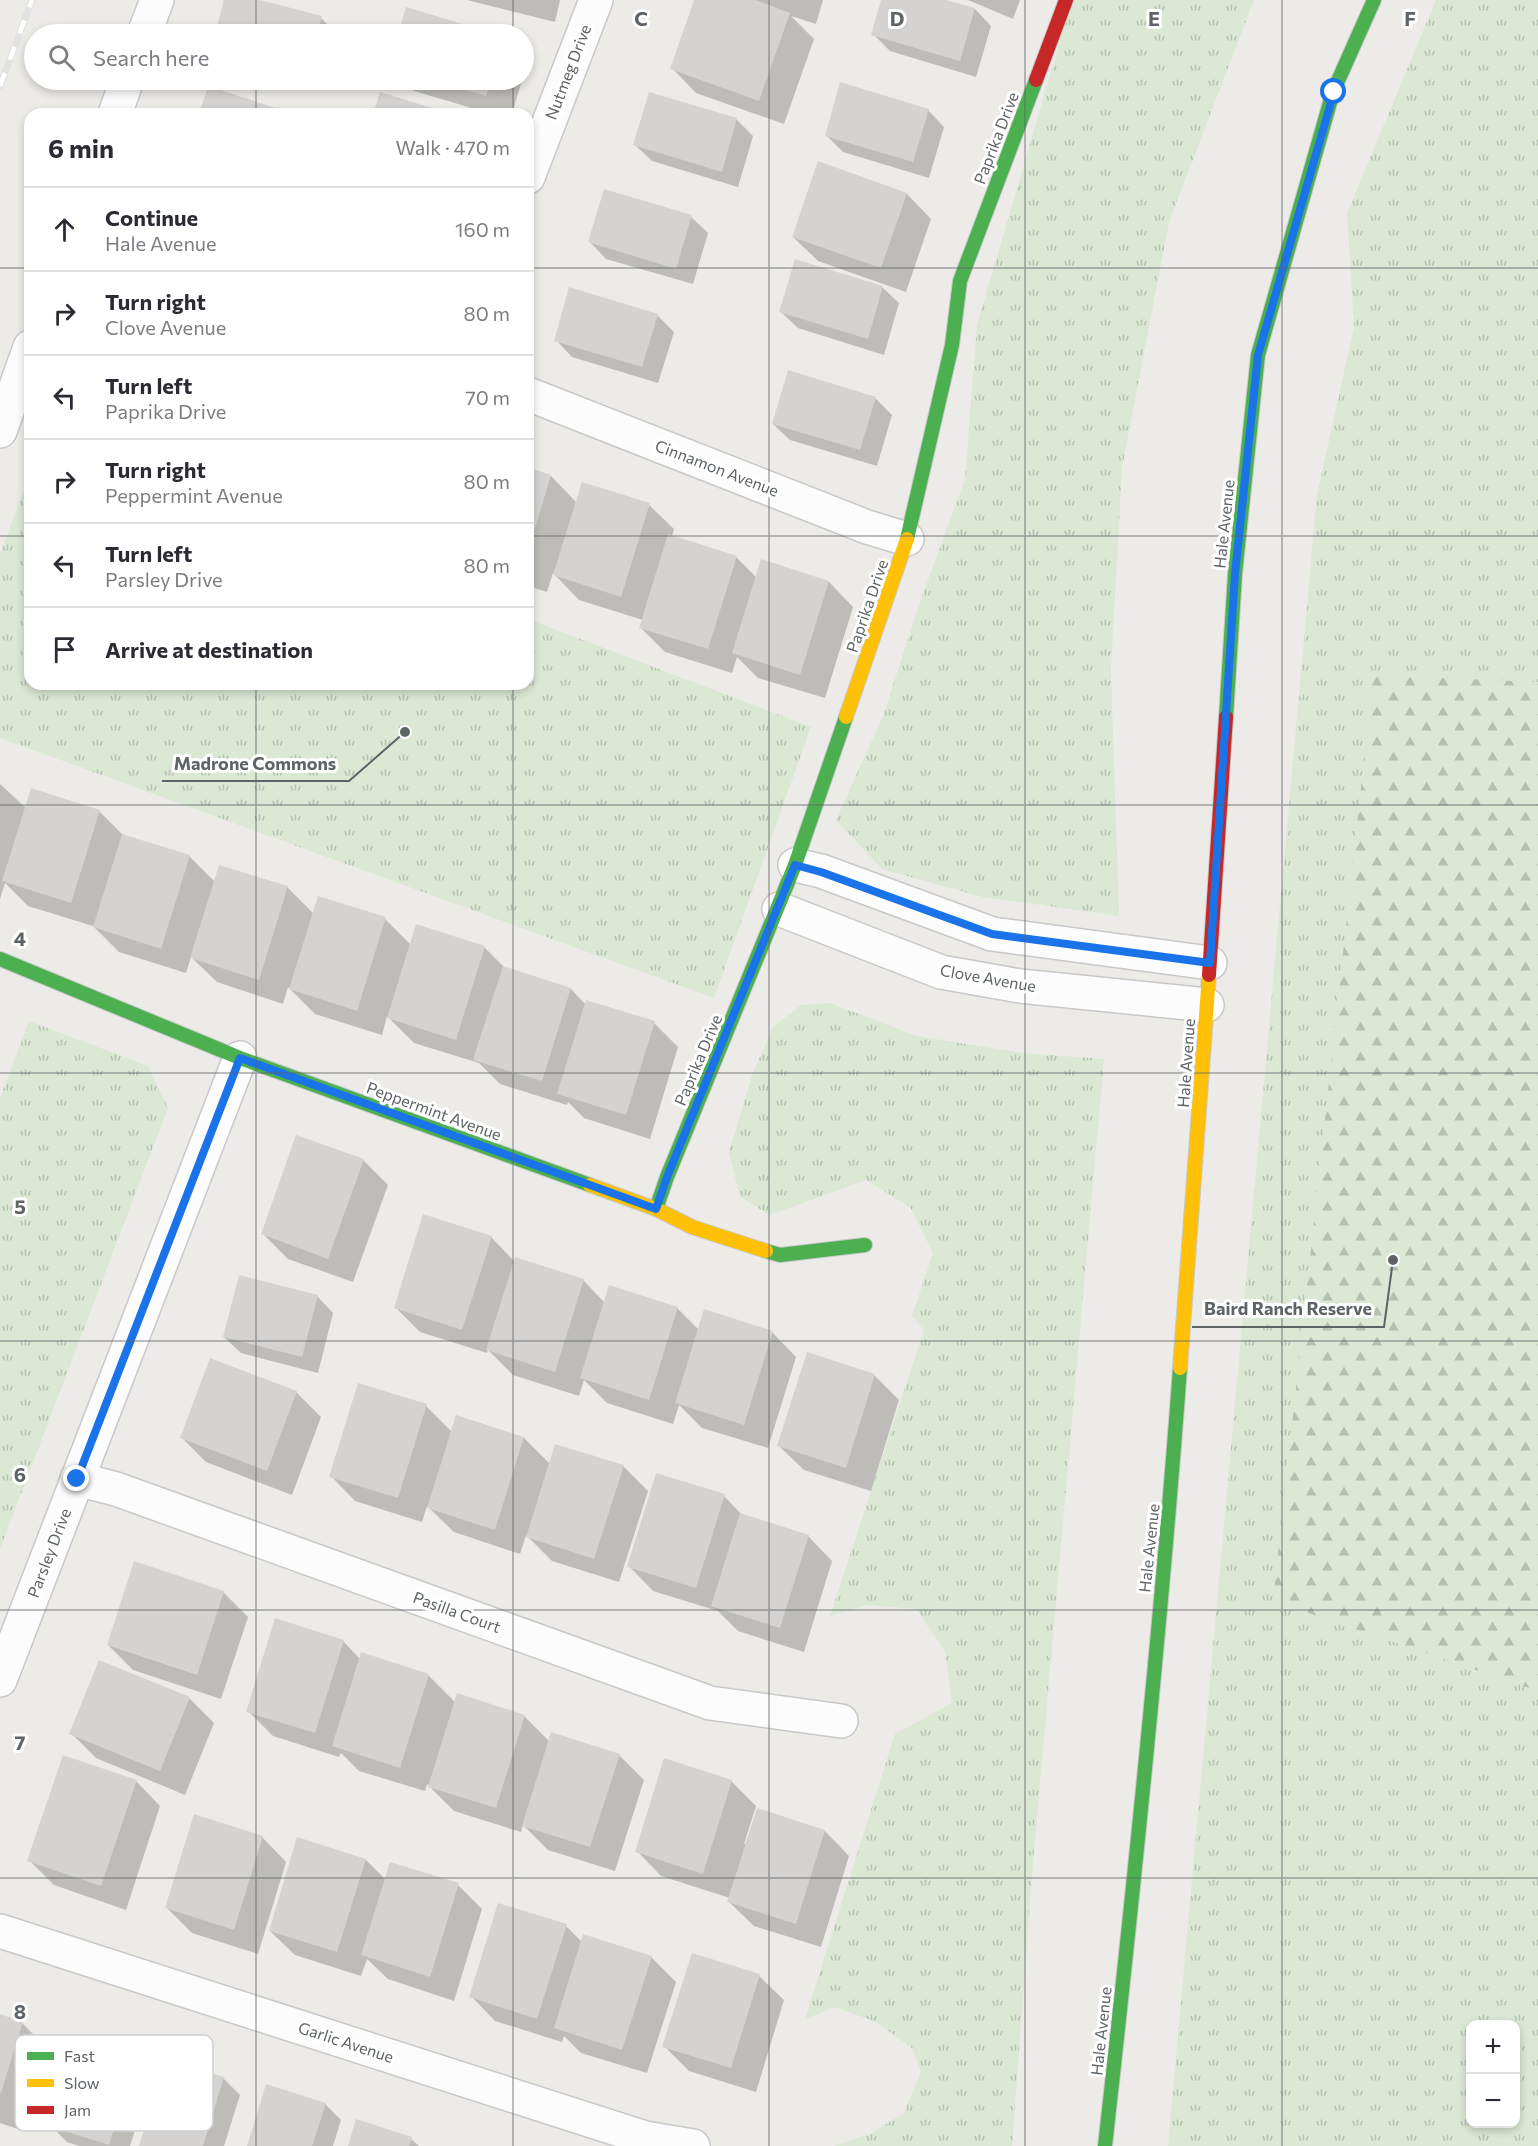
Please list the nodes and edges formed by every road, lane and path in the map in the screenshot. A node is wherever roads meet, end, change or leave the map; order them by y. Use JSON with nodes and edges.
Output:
{"nodes":[{"id":1,"x":157,"y":0,"type":"edge"},
{"id":2,"x":596,"y":0,"type":"edge"},
{"id":3,"x":1066,"y":0,"type":"edge"},
{"id":4,"x":1374,"y":0,"type":"edge"},
{"id":5,"x":148,"y":24,"type":"edge"},
{"id":6,"x":124,"y":90,"type":"edge"},
{"id":7,"x":117,"y":108,"type":"edge"},
{"id":8,"x":534,"y":161,"type":"edge"},
{"id":9,"x":24,"y":364,"type":"edge"},
{"id":10,"x":534,"y":396,"type":"edge"},
{"id":11,"x":0,"y":430,"type":"edge"},
{"id":12,"x":907,"y":539,"type":"junction"},
{"id":13,"x":795,"y":865,"type":"junction"},
{"id":14,"x":778,"y":909,"type":"junction"},
{"id":15,"x":0,"y":959,"type":"edge"},
{"id":16,"x":1210,"y":963,"type":"junction"},
{"id":17,"x":1207,"y":1005,"type":"junction"},
{"id":18,"x":240,"y":1058,"type":"junction"},
{"id":19,"x":656,"y":1209,"type":"junction"},
{"id":20,"x":865,"y":1245,"type":"dead end"},
{"id":21,"x":77,"y":1479,"type":"junction"},
{"id":22,"x":0,"y":1680,"type":"edge"},
{"id":23,"x":841,"y":1721,"type":"dead end"},
{"id":24,"x":0,"y":1931,"type":"edge"},
{"id":25,"x":693,"y":2146,"type":"edge"},
{"id":26,"x":1105,"y":2146,"type":"edge"}],
"edges":[{"from":1,"to":5,"type":"street"},
{"from":2,"to":8,"type":"street","name":"Nutmeg Drive"},
{"from":3,"to":12,"type":"street","name":"Paprika Drive"},
{"from":4,"to":16,"type":"street","name":"Hale Avenue"},
{"from":6,"to":7,"type":"street"},
{"from":9,"to":11,"type":"street"},
{"from":10,"to":12,"type":"street","name":"Cinnamon Avenue"},
{"from":12,"to":13,"type":"street","name":"Paprika Drive"},
{"from":13,"to":14,"type":"street","name":"Paprika Drive"},
{"from":13,"to":16,"type":"street"},
{"from":14,"to":17,"type":"street","name":"Clove Avenue"},
{"from":14,"to":19,"type":"street","name":"Paprika Drive"},
{"from":15,"to":18,"type":"street","name":"Peppermint Avenue"},
{"from":16,"to":17,"type":"street","name":"Hale Avenue"},
{"from":17,"to":26,"type":"street","name":"Hale Avenue"},
{"from":18,"to":19,"type":"street","name":"Peppermint Avenue"},
{"from":18,"to":21,"type":"street","name":"Parsley Drive"},
{"from":19,"to":20,"type":"street","name":"Peppermint Avenue"},
{"from":21,"to":22,"type":"street","name":"Parsley Drive"},
{"from":21,"to":23,"type":"street","name":"Pasilla Court"},
{"from":24,"to":25,"type":"street","name":"Garlic Avenue"}]}
